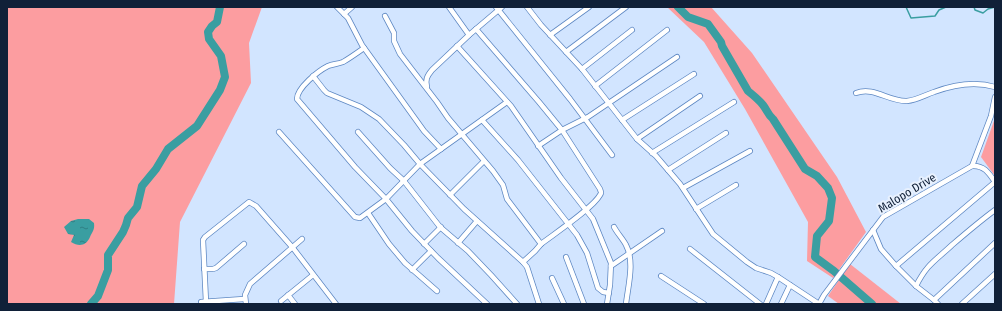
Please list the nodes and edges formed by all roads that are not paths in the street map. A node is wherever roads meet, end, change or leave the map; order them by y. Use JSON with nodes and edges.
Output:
{"nodes":[{"id":1,"x":337,"y":7,"type":"edge"},
{"id":2,"x":352,"y":7,"type":"edge"},
{"id":3,"x":449,"y":7,"type":"edge"},
{"id":4,"x":528,"y":7,"type":"edge"},
{"id":5,"x":589,"y":7,"type":"edge"},
{"id":6,"x":626,"y":7,"type":"edge"},
{"id":7,"x":499,"y":8,"type":"edge"},
{"id":8,"x":344,"y":14,"type":"junction"},
{"id":9,"x":385,"y":16,"type":"dead end"},
{"id":10,"x":476,"y":29,"type":"junction"},
{"id":11,"x":632,"y":30,"type":"dead end"},
{"id":12,"x":667,"y":30,"type":"dead end"},
{"id":13,"x":469,"y":35,"type":"junction"},
{"id":14,"x":550,"y":35,"type":"junction"},
{"id":15,"x":457,"y":46,"type":"junction"},
{"id":16,"x":364,"y":48,"type":"junction"},
{"id":17,"x":566,"y":52,"type":"junction"},
{"id":18,"x":677,"y":57,"type":"dead end"},
{"id":19,"x":582,"y":70,"type":"junction"},
{"id":20,"x":694,"y":74,"type":"dead end"},
{"id":21,"x":313,"y":76,"type":"junction"},
{"id":22,"x":595,"y":86,"type":"junction"},
{"id":23,"x":995,"y":87,"type":"edge"},
{"id":24,"x":428,"y":89,"type":"junction"},
{"id":25,"x":856,"y":93,"type":"dead end"},
{"id":26,"x":700,"y":96,"type":"dead end"},
{"id":27,"x":995,"y":97,"type":"edge"},
{"id":28,"x":507,"y":102,"type":"junction"},
{"id":29,"x":734,"y":102,"type":"dead end"},
{"id":30,"x":608,"y":103,"type":"junction"},
{"id":31,"x":584,"y":118,"type":"junction"},
{"id":32,"x":482,"y":120,"type":"junction"},
{"id":33,"x":622,"y":120,"type":"junction"},
{"id":34,"x":562,"y":130,"type":"junction"},
{"id":35,"x":279,"y":132,"type":"dead end"},
{"id":36,"x":358,"y":132,"type":"dead end"},
{"id":37,"x":726,"y":133,"type":"dead end"},
{"id":38,"x":461,"y":134,"type":"junction"},
{"id":39,"x":637,"y":138,"type":"junction"},
{"id":40,"x":538,"y":146,"type":"junction"},
{"id":41,"x":441,"y":149,"type":"junction"},
{"id":42,"x":750,"y":151,"type":"dead end"},
{"id":43,"x":652,"y":153,"type":"junction"},
{"id":44,"x":612,"y":154,"type":"dead end"},
{"id":45,"x":484,"y":161,"type":"junction"},
{"id":46,"x":420,"y":164,"type":"junction"},
{"id":47,"x":972,"y":166,"type":"junction"},
{"id":48,"x":668,"y":170,"type":"junction"},
{"id":49,"x":404,"y":181,"type":"junction"},
{"id":50,"x":995,"y":182,"type":"edge"},
{"id":51,"x":736,"y":185,"type":"dead end"},
{"id":52,"x":683,"y":188,"type":"junction"},
{"id":53,"x":450,"y":195,"type":"junction"},
{"id":54,"x":386,"y":199,"type":"junction"},
{"id":55,"x":696,"y":209,"type":"junction"},
{"id":56,"x":585,"y":210,"type":"junction"},
{"id":57,"x":995,"y":210,"type":"edge"},
{"id":58,"x":368,"y":213,"type":"junction"},
{"id":59,"x":477,"y":221,"type":"junction"},
{"id":60,"x":567,"y":224,"type":"junction"},
{"id":61,"x":441,"y":227,"type":"junction"},
{"id":62,"x":614,"y":227,"type":"dead end"},
{"id":63,"x":873,"y":230,"type":"junction"},
{"id":64,"x":662,"y":231,"type":"dead end"},
{"id":65,"x":302,"y":240,"type":"dead end"},
{"id":66,"x":995,"y":242,"type":"edge"},
{"id":67,"x":458,"y":243,"type":"junction"},
{"id":68,"x":244,"y":244,"type":"dead end"},
{"id":69,"x":424,"y":244,"type":"junction"},
{"id":70,"x":540,"y":244,"type":"junction"},
{"id":71,"x":293,"y":248,"type":"junction"},
{"id":72,"x":690,"y":249,"type":"dead end"},
{"id":73,"x":431,"y":251,"type":"junction"},
{"id":74,"x":630,"y":254,"type":"junction"},
{"id":75,"x":566,"y":256,"type":"dead end"},
{"id":76,"x":523,"y":262,"type":"junction"},
{"id":77,"x":611,"y":266,"type":"junction"},
{"id":78,"x":896,"y":266,"type":"junction"},
{"id":79,"x":204,"y":269,"type":"junction"},
{"id":80,"x":412,"y":270,"type":"junction"},
{"id":81,"x":995,"y":274,"type":"edge"},
{"id":82,"x":313,"y":275,"type":"junction"},
{"id":83,"x":661,"y":276,"type":"dead end"},
{"id":84,"x":778,"y":277,"type":"junction"},
{"id":85,"x":552,"y":278,"type":"dead end"},
{"id":86,"x":790,"y":285,"type":"junction"},
{"id":87,"x":916,"y":286,"type":"junction"},
{"id":88,"x":437,"y":291,"type":"dead end"},
{"id":89,"x":609,"y":293,"type":"junction"},
{"id":90,"x":288,"y":295,"type":"junction"},
{"id":91,"x":245,"y":301,"type":"edge"},
{"id":92,"x":281,"y":301,"type":"dead end"},
{"id":93,"x":936,"y":302,"type":"edge"},
{"id":94,"x":295,"y":304,"type":"edge"},
{"id":95,"x":336,"y":304,"type":"edge"},
{"id":96,"x":487,"y":304,"type":"edge"},
{"id":97,"x":517,"y":304,"type":"edge"},
{"id":98,"x":539,"y":304,"type":"edge"},
{"id":99,"x":564,"y":304,"type":"edge"},
{"id":100,"x":584,"y":304,"type":"edge"},
{"id":101,"x":607,"y":304,"type":"edge"},
{"id":102,"x":626,"y":304,"type":"edge"},
{"id":103,"x":704,"y":304,"type":"edge"},
{"id":104,"x":760,"y":304,"type":"edge"},
{"id":105,"x":766,"y":304,"type":"edge"},
{"id":106,"x":781,"y":304,"type":"edge"},
{"id":107,"x":819,"y":304,"type":"edge"},
{"id":108,"x":962,"y":304,"type":"edge"}],
"edges":[{"from":1,"to":8,"type":"street"},
{"from":2,"to":8,"type":"street"},
{"from":3,"to":13,"type":"street"},
{"from":4,"to":14,"type":"street"},
{"from":5,"to":14,"type":"street"},
{"from":6,"to":17,"type":"street"},
{"from":7,"to":10,"type":"street"},
{"from":7,"to":31,"type":"street"},
{"from":8,"to":16,"type":"street"},
{"from":9,"to":24,"type":"street"},
{"from":10,"to":13,"type":"street"},
{"from":10,"to":34,"type":"street"},
{"from":11,"to":19,"type":"street"},
{"from":12,"to":22,"type":"street"},
{"from":13,"to":15,"type":"street"},
{"from":14,"to":17,"type":"street"},
{"from":15,"to":24,"type":"street"},
{"from":15,"to":28,"type":"street"},
{"from":16,"to":21,"type":"street"},
{"from":16,"to":41,"type":"street"},
{"from":17,"to":19,"type":"street"},
{"from":18,"to":30,"type":"street"},
{"from":19,"to":22,"type":"street"},
{"from":20,"to":33,"type":"street"},
{"from":21,"to":46,"type":"street"},
{"from":21,"to":54,"type":"street"},
{"from":22,"to":30,"type":"street"},
{"from":23,"to":25,"type":"street"},
{"from":24,"to":38,"type":"street"},
{"from":26,"to":39,"type":"street"},
{"from":27,"to":47,"type":"street"},
{"from":28,"to":32,"type":"street"},
{"from":28,"to":40,"type":"street"},
{"from":29,"to":43,"type":"street"},
{"from":30,"to":31,"type":"street"},
{"from":30,"to":33,"type":"street"},
{"from":31,"to":34,"type":"street"},
{"from":31,"to":44,"type":"street"},
{"from":32,"to":38,"type":"street"},
{"from":32,"to":60,"type":"street"},
{"from":33,"to":39,"type":"street"},
{"from":34,"to":40,"type":"street"},
{"from":34,"to":56,"type":"street"},
{"from":35,"to":58,"type":"street"},
{"from":36,"to":49,"type":"street"},
{"from":37,"to":48,"type":"street"},
{"from":38,"to":41,"type":"street"},
{"from":38,"to":45,"type":"street"},
{"from":39,"to":43,"type":"street"},
{"from":40,"to":56,"type":"street"},
{"from":41,"to":46,"type":"street"},
{"from":42,"to":52,"type":"street"},
{"from":43,"to":48,"type":"street"},
{"from":45,"to":53,"type":"street"},
{"from":45,"to":70,"type":"street"},
{"from":46,"to":49,"type":"street"},
{"from":46,"to":53,"type":"street"},
{"from":47,"to":50,"type":"street"},
{"from":47,"to":63,"type":"street","name":"Malopo Drive"},
{"from":48,"to":52,"type":"street"},
{"from":49,"to":54,"type":"street"},
{"from":49,"to":61,"type":"street"},
{"from":50,"to":78,"type":"street"},
{"from":51,"to":55,"type":"street"},
{"from":52,"to":55,"type":"street"},
{"from":53,"to":59,"type":"street"},
{"from":54,"to":58,"type":"street"},
{"from":54,"to":69,"type":"street"},
{"from":55,"to":84,"type":"street"},
{"from":56,"to":60,"type":"street"},
{"from":56,"to":77,"type":"street"},
{"from":57,"to":87,"type":"street"},
{"from":58,"to":80,"type":"street"},
{"from":59,"to":67,"type":"street"},
{"from":59,"to":76,"type":"street"},
{"from":60,"to":70,"type":"street"},
{"from":60,"to":89,"type":"street"},
{"from":61,"to":67,"type":"street"},
{"from":61,"to":69,"type":"street"},
{"from":62,"to":74,"type":"street"},
{"from":63,"to":78,"type":"street"},
{"from":63,"to":107,"type":"street","name":"Malopo Drive"},
{"from":64,"to":74,"type":"street"},
{"from":65,"to":71,"type":"street"},
{"from":66,"to":93,"type":"street"},
{"from":67,"to":97,"type":"street"},
{"from":68,"to":79,"type":"street"},
{"from":69,"to":73,"type":"street"},
{"from":70,"to":76,"type":"street"},
{"from":71,"to":79,"type":"street"},
{"from":71,"to":82,"type":"street"},
{"from":71,"to":91,"type":"street"},
{"from":72,"to":104,"type":"street"},
{"from":73,"to":80,"type":"street"},
{"from":73,"to":96,"type":"street"},
{"from":74,"to":77,"type":"street"},
{"from":74,"to":102,"type":"street"},
{"from":75,"to":100,"type":"street"},
{"from":76,"to":98,"type":"street"},
{"from":77,"to":89,"type":"street"},
{"from":78,"to":87,"type":"street"},
{"from":79,"to":91,"type":"street"},
{"from":80,"to":88,"type":"street"},
{"from":81,"to":108,"type":"street"},
{"from":82,"to":90,"type":"street"},
{"from":82,"to":95,"type":"street"},
{"from":83,"to":103,"type":"street"},
{"from":84,"to":86,"type":"street"},
{"from":84,"to":105,"type":"street"},
{"from":85,"to":99,"type":"street"},
{"from":86,"to":106,"type":"street"},
{"from":86,"to":107,"type":"street"},
{"from":87,"to":93,"type":"street"},
{"from":89,"to":101,"type":"street"},
{"from":90,"to":92,"type":"street"},
{"from":90,"to":94,"type":"street"}]}
